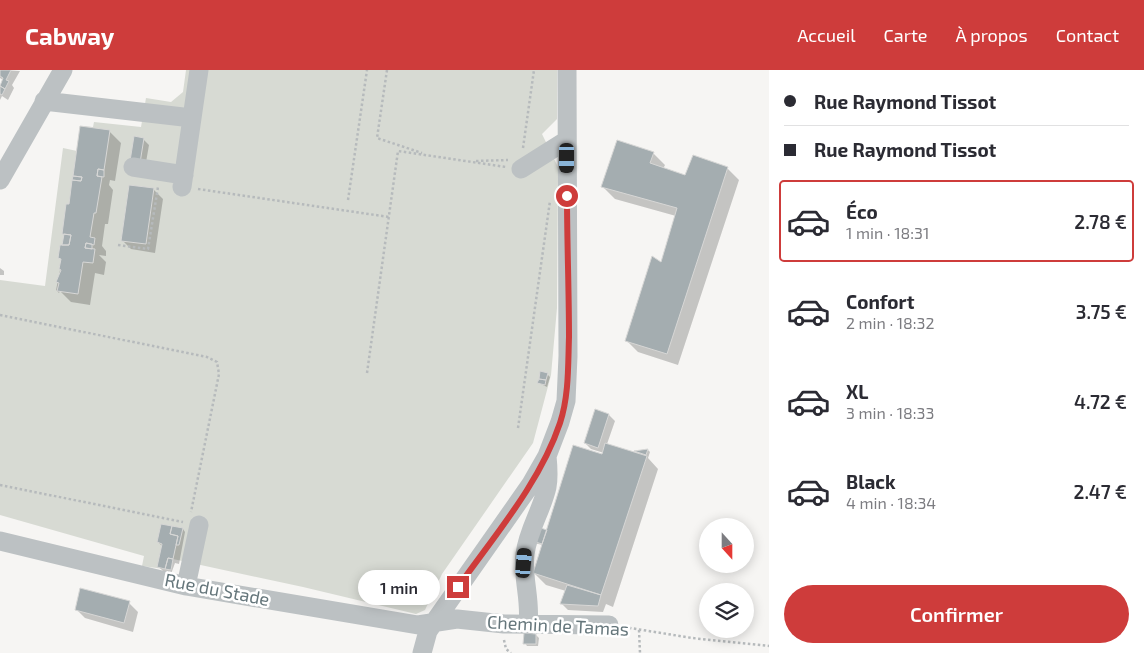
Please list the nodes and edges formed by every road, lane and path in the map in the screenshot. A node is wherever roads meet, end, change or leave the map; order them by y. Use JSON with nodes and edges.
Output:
{"nodes":[{"id":1,"x":63,"y":70,"type":"edge"},
{"id":2,"x":199,"y":70,"type":"edge"},
{"id":3,"x":367,"y":70,"type":"edge"},
{"id":4,"x":386,"y":70,"type":"edge"},
{"id":5,"x":534,"y":70,"type":"edge"},
{"id":6,"x":567,"y":70,"type":"edge"},
{"id":7,"x":44,"y":101,"type":"junction"},
{"id":8,"x":192,"y":118,"type":"junction"},
{"id":9,"x":567,"y":140,"type":"junction"},
{"id":10,"x":431,"y":156,"type":"junction"},
{"id":11,"x":519,"y":160,"type":"junction"},
{"id":12,"x":467,"y":161,"type":"junction"},
{"id":13,"x":132,"y":167,"type":"dead end"},
{"id":14,"x":0,"y":180,"type":"edge"},
{"id":15,"x":183,"y":181,"type":"junction"},
{"id":16,"x":551,"y":193,"type":"dead end"},
{"id":17,"x":348,"y":200,"type":"dead end"},
{"id":18,"x":389,"y":217,"type":"junction"},
{"id":19,"x":118,"y":244,"type":"dead end"},
{"id":20,"x":0,"y":315,"type":"edge"},
{"id":21,"x":367,"y":373,"type":"dead end"},
{"id":22,"x":518,"y":428,"type":"dead end"},
{"id":23,"x":547,"y":456,"type":"junction"},
{"id":24,"x":0,"y":485,"type":"edge"},
{"id":25,"x":194,"y":524,"type":"junction"},
{"id":26,"x":0,"y":541,"type":"edge"},
{"id":27,"x":186,"y":586,"type":"junction"},
{"id":28,"x":435,"y":622,"type":"junction"},
{"id":29,"x":528,"y":624,"type":"junction"},
{"id":30,"x":608,"y":625,"type":"joint"},
{"id":31,"x":639,"y":630,"type":"junction"},
{"id":32,"x":769,"y":646,"type":"edge"},
{"id":33,"x":422,"y":653,"type":"edge"},
{"id":34,"x":640,"y":653,"type":"edge"}],
"edges":[{"from":1,"to":7,"type":"street"},
{"from":2,"to":8,"type":"street"},
{"from":3,"to":17,"type":"path"},
{"from":4,"to":10,"type":"path"},
{"from":5,"to":11,"type":"path"},
{"from":6,"to":9,"type":"street"},
{"from":7,"to":8,"type":"street"},
{"from":7,"to":14,"type":"street"},
{"from":8,"to":15,"type":"street"},
{"from":9,"to":11,"type":"street"},
{"from":9,"to":23,"type":"street"},
{"from":10,"to":12,"type":"path"},
{"from":10,"to":18,"type":"path"},
{"from":11,"to":12,"type":"path"},
{"from":11,"to":12,"type":"path"},
{"from":13,"to":15,"type":"street"},
{"from":15,"to":18,"type":"path"},
{"from":15,"to":19,"type":"path"},
{"from":16,"to":22,"type":"path"},
{"from":18,"to":21,"type":"path"},
{"from":20,"to":25,"type":"path"},
{"from":23,"to":28,"type":"street"},
{"from":23,"to":29,"type":"street"},
{"from":24,"to":25,"type":"path"},
{"from":25,"to":27,"type":"street"},
{"from":26,"to":27,"type":"street","name":"Rue du Stade"},
{"from":27,"to":28,"type":"street","name":"Rue du Stade"},
{"from":28,"to":29,"type":"street","name":"Chemin de Tamas"},
{"from":28,"to":33,"type":"street"},
{"from":29,"to":30,"type":"street","name":"Chemin de Tamas"},
{"from":30,"to":31,"type":"path","name":"Chemin de Tamas"},
{"from":31,"to":32,"type":"path","name":"Chemin de Tamas"},
{"from":31,"to":34,"type":"path"}]}
